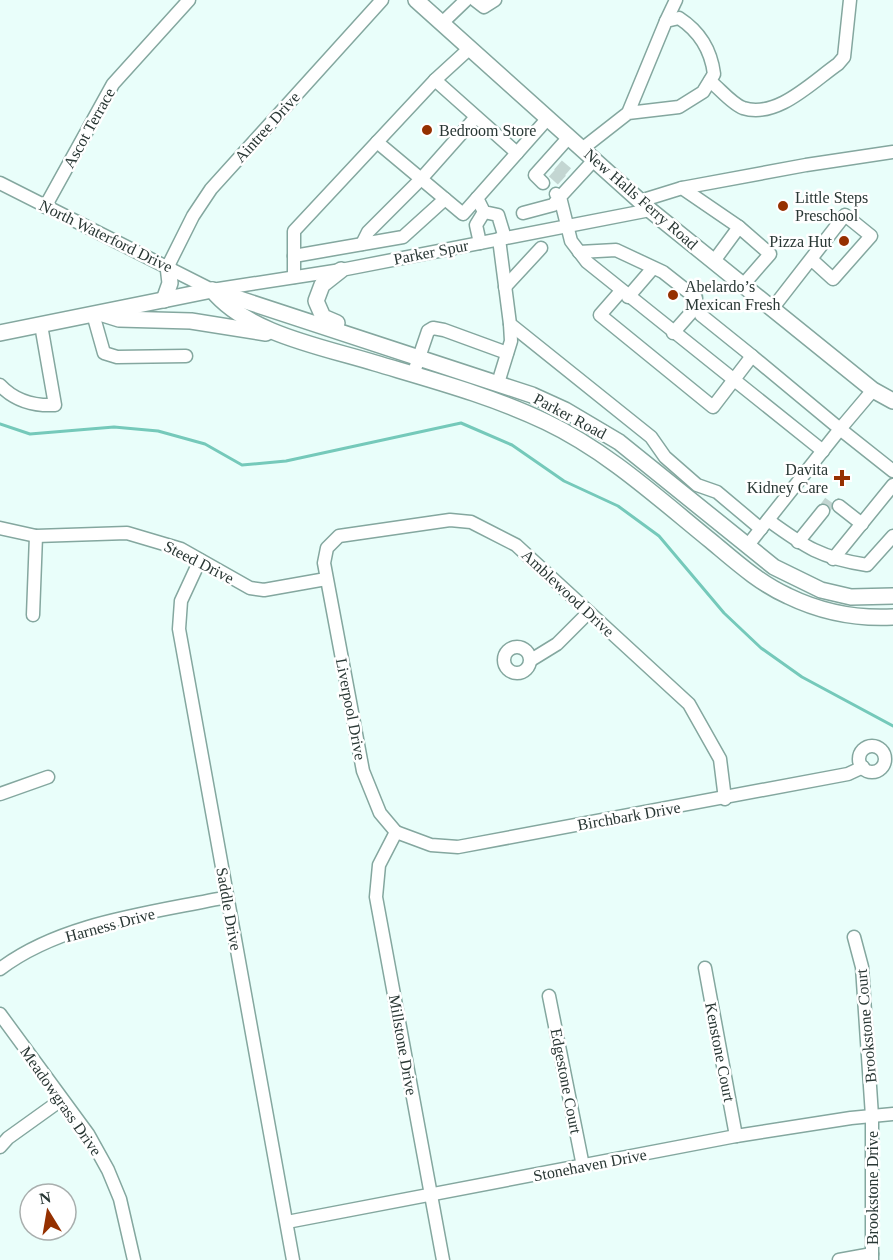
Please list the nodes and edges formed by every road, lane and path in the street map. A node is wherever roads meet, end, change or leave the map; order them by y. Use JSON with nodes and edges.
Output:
{"nodes":[{"id":1,"x":189,"y":0,"type":"edge"},
{"id":2,"x":382,"y":0,"type":"edge"},
{"id":3,"x":416,"y":0,"type":"edge"},
{"id":4,"x":466,"y":0,"type":"edge"},
{"id":5,"x":475,"y":0,"type":"edge"},
{"id":6,"x":495,"y":0,"type":"edge"},
{"id":7,"x":676,"y":0,"type":"edge"},
{"id":8,"x":850,"y":0,"type":"edge"},
{"id":9,"x":666,"y":21,"type":"junction"},
{"id":10,"x":442,"y":23,"type":"junction"},
{"id":11,"x":470,"y":48,"type":"junction"},
{"id":12,"x":435,"y":80,"type":"junction"},
{"id":13,"x":710,"y":81,"type":"junction"},
{"id":14,"x":628,"y":113,"type":"junction"},
{"id":15,"x":476,"y":117,"type":"junction"},
{"id":16,"x":548,"y":118,"type":"junction"},
{"id":17,"x":569,"y":137,"type":"junction"},
{"id":18,"x":377,"y":142,"type":"junction"},
{"id":19,"x":582,"y":149,"type":"junction"},
{"id":20,"x":893,"y":152,"type":"edge"},
{"id":21,"x":517,"y":153,"type":"junction"},
{"id":22,"x":594,"y":160,"type":"junction"},
{"id":23,"x":421,"y":179,"type":"junction"},
{"id":24,"x":0,"y":183,"type":"edge"},
{"id":25,"x":543,"y":183,"type":"dead end"},
{"id":26,"x":682,"y":188,"type":"junction"},
{"id":27,"x":557,"y":195,"type":"junction"},
{"id":28,"x":477,"y":198,"type":"junction"},
{"id":29,"x":445,"y":199,"type":"junction"},
{"id":30,"x":645,"y":206,"type":"junction"},
{"id":31,"x":45,"y":207,"type":"junction"},
{"id":32,"x":484,"y":212,"type":"junction"},
{"id":33,"x":523,"y":213,"type":"dead end"},
{"id":34,"x":567,"y":226,"type":"junction"},
{"id":35,"x":739,"y":227,"type":"junction"},
{"id":36,"x":502,"y":239,"type":"junction"},
{"id":37,"x":480,"y":243,"type":"junction"},
{"id":38,"x":363,"y":244,"type":"junction"},
{"id":39,"x":542,"y":248,"type":"dead end"},
{"id":40,"x":579,"y":252,"type":"junction"},
{"id":41,"x":294,"y":256,"type":"junction"},
{"id":42,"x":811,"y":259,"type":"junction"},
{"id":43,"x":714,"y":261,"type":"junction"},
{"id":44,"x":168,"y":266,"type":"junction"},
{"id":45,"x":653,"y":268,"type":"junction"},
{"id":46,"x":341,"y":270,"type":"junction"},
{"id":47,"x":294,"y":278,"type":"junction"},
{"id":48,"x":743,"y":285,"type":"junction"},
{"id":49,"x":505,"y":287,"type":"junction"},
{"id":50,"x":212,"y":290,"type":"junction"},
{"id":51,"x":624,"y":294,"type":"junction"},
{"id":52,"x":164,"y":300,"type":"junction"},
{"id":53,"x":772,"y":309,"type":"junction"},
{"id":54,"x":96,"y":313,"type":"junction"},
{"id":55,"x":701,"y":315,"type":"dead end"},
{"id":56,"x":510,"y":324,"type":"junction"},
{"id":57,"x":41,"y":325,"type":"junction"},
{"id":58,"x":0,"y":333,"type":"edge"},
{"id":59,"x":673,"y":333,"type":"junction"},
{"id":60,"x":307,"y":342,"type":"junction"},
{"id":61,"x":398,"y":350,"type":"junction"},
{"id":62,"x":507,"y":353,"type":"junction"},
{"id":63,"x":186,"y":356,"type":"dead end"},
{"id":64,"x":752,"y":356,"type":"junction"},
{"id":65,"x":419,"y":357,"type":"junction"},
{"id":66,"x":413,"y":375,"type":"junction"},
{"id":67,"x":734,"y":381,"type":"junction"},
{"id":68,"x":498,"y":383,"type":"junction"},
{"id":69,"x":0,"y":385,"type":"edge"},
{"id":70,"x":873,"y":390,"type":"junction"},
{"id":71,"x":893,"y":401,"type":"edge"},
{"id":72,"x":893,"y":414,"type":"edge"},
{"id":73,"x":840,"y":429,"type":"junction"},
{"id":74,"x":823,"y":451,"type":"junction"},
{"id":75,"x":893,"y":471,"type":"edge"},
{"id":76,"x":892,"y":491,"type":"edge"},
{"id":77,"x":839,"y":506,"type":"dead end"},
{"id":78,"x":823,"y":511,"type":"tunnel mouth"},
{"id":79,"x":765,"y":524,"type":"junction"},
{"id":80,"x":862,"y":524,"type":"junction"},
{"id":81,"x":0,"y":528,"type":"edge"},
{"id":82,"x":36,"y":536,"type":"junction"},
{"id":83,"x":893,"y":536,"type":"edge"},
{"id":84,"x":798,"y":542,"type":"junction"},
{"id":85,"x":748,"y":545,"type":"junction"},
{"id":86,"x":833,"y":559,"type":"junction"},
{"id":87,"x":200,"y":560,"type":"junction"},
{"id":88,"x":326,"y":579,"type":"junction"},
{"id":89,"x":893,"y":596,"type":"edge"},
{"id":90,"x":589,"y":612,"type":"junction"},
{"id":91,"x":33,"y":615,"type":"dead end"},
{"id":92,"x":893,"y":617,"type":"edge"},
{"id":93,"x":531,"y":660,"type":"dead end"},
{"id":94,"x":863,"y":767,"type":"dead end"},
{"id":95,"x":48,"y":777,"type":"dead end"},
{"id":96,"x":0,"y":794,"type":"edge"},
{"id":97,"x":725,"y":799,"type":"junction"},
{"id":98,"x":396,"y":832,"type":"junction"},
{"id":99,"x":227,"y":897,"type":"junction"},
{"id":100,"x":854,"y":937,"type":"dead end"},
{"id":101,"x":705,"y":968,"type":"dead end"},
{"id":102,"x":0,"y":969,"type":"edge"},
{"id":103,"x":549,"y":996,"type":"dead end"},
{"id":104,"x":0,"y":1014,"type":"edge"},
{"id":105,"x":61,"y":1100,"type":"junction"},
{"id":106,"x":893,"y":1114,"type":"edge"},
{"id":107,"x":873,"y":1116,"type":"junction"},
{"id":108,"x":736,"y":1136,"type":"junction"},
{"id":109,"x":0,"y":1147,"type":"edge"},
{"id":110,"x":583,"y":1166,"type":"junction"},
{"id":111,"x":430,"y":1195,"type":"junction"},
{"id":112,"x":287,"y":1222,"type":"junction"},
{"id":113,"x":872,"y":1257,"type":"edge"},
{"id":114,"x":134,"y":1260,"type":"edge"},
{"id":115,"x":293,"y":1260,"type":"edge"},
{"id":116,"x":443,"y":1260,"type":"edge"},
{"id":117,"x":838,"y":1260,"type":"edge"}],
"edges":[{"from":1,"to":31,"type":"street","name":"Ascot Terrace"},
{"from":2,"to":44,"type":"street","name":"Aintree Drive"},
{"from":3,"to":10,"type":"main road","name":"New Halls Ferry Road"},
{"from":4,"to":10,"type":"street"},
{"from":5,"to":6,"type":"street"},
{"from":7,"to":9,"type":"street"},
{"from":8,"to":13,"type":"street"},
{"from":9,"to":13,"type":"street"},
{"from":9,"to":14,"type":"street"},
{"from":10,"to":11,"type":"main road","name":"New Halls Ferry Road"},
{"from":11,"to":12,"type":"street"},
{"from":11,"to":16,"type":"main road","name":"New Halls Ferry Road"},
{"from":12,"to":15,"type":"street"},
{"from":12,"to":18,"type":"street"},
{"from":13,"to":14,"type":"street"},
{"from":14,"to":19,"type":"street"},
{"from":15,"to":21,"type":"street"},
{"from":15,"to":23,"type":"street"},
{"from":16,"to":17,"type":"main road","name":"New Halls Ferry Road"},
{"from":16,"to":21,"type":"street"},
{"from":17,"to":19,"type":"main road","name":"New Halls Ferry Road"},
{"from":17,"to":25,"type":"street"},
{"from":18,"to":23,"type":"street"},
{"from":18,"to":41,"type":"street"},
{"from":19,"to":22,"type":"main road","name":"New Halls Ferry Road"},
{"from":20,"to":26,"type":"street","name":"Parker Spur"},
{"from":21,"to":28,"type":"street"},
{"from":22,"to":27,"type":"street"},
{"from":22,"to":30,"type":"main road","name":"New Halls Ferry Road"},
{"from":23,"to":29,"type":"street"},
{"from":23,"to":38,"type":"street"},
{"from":24,"to":31,"type":"street","name":"North Waterford Drive"},
{"from":26,"to":30,"type":"street","name":"Parker Spur"},
{"from":26,"to":35,"type":"street"},
{"from":27,"to":33,"type":"street"},
{"from":27,"to":34,"type":"street"},
{"from":28,"to":29,"type":"street"},
{"from":28,"to":32,"type":"street"},
{"from":29,"to":38,"type":"street"},
{"from":30,"to":34,"type":"street","name":"Parker Spur"},
{"from":30,"to":43,"type":"main road","name":"New Halls Ferry Road"},
{"from":31,"to":44,"type":"street","name":"North Waterford Drive"},
{"from":32,"to":36,"type":"street"},
{"from":32,"to":37,"type":"street"},
{"from":34,"to":36,"type":"street","name":"Parker Spur"},
{"from":34,"to":40,"type":"street"},
{"from":35,"to":43,"type":"street"},
{"from":35,"to":48,"type":"street"},
{"from":36,"to":37,"type":"street","name":"Parker Spur"},
{"from":36,"to":49,"type":"street"},
{"from":37,"to":46,"type":"street","name":"Parker Spur"},
{"from":38,"to":41,"type":"street"},
{"from":39,"to":49,"type":"street"},
{"from":40,"to":45,"type":"street"},
{"from":40,"to":51,"type":"street"},
{"from":41,"to":47,"type":"street"},
{"from":42,"to":42,"type":"street"},
{"from":42,"to":53,"type":"street"},
{"from":43,"to":48,"type":"main road","name":"New Halls Ferry Road"},
{"from":44,"to":50,"type":"street","name":"North Waterford Drive"},
{"from":44,"to":52,"type":"main road"},
{"from":45,"to":51,"type":"street"},
{"from":45,"to":59,"type":"street"},
{"from":46,"to":47,"type":"street","name":"Parker Spur"},
{"from":46,"to":61,"type":"main road"},
{"from":47,"to":50,"type":"street","name":"Parker Spur"},
{"from":48,"to":53,"type":"main road","name":"New Halls Ferry Road"},
{"from":49,"to":56,"type":"street"},
{"from":50,"to":52,"type":"main road","name":"Parker Road"},
{"from":50,"to":60,"type":"main road","name":"Parker Road"},
{"from":50,"to":61,"type":"main road","name":"Parker Road"},
{"from":51,"to":59,"type":"street"},
{"from":51,"to":67,"type":"street"},
{"from":52,"to":54,"type":"main road","name":"Parker Road"},
{"from":53,"to":70,"type":"main road","name":"New Halls Ferry Road"},
{"from":54,"to":57,"type":"main road","name":"Parker Road"},
{"from":54,"to":60,"type":"main road","name":"Parker Road"},
{"from":54,"to":63,"type":"street"},
{"from":55,"to":64,"type":"street"},
{"from":56,"to":62,"type":"street"},
{"from":56,"to":79,"type":"street"},
{"from":57,"to":58,"type":"main road","name":"Parker Road"},
{"from":57,"to":69,"type":"street"},
{"from":59,"to":67,"type":"street"},
{"from":60,"to":66,"type":"main road","name":"Parker Road"},
{"from":61,"to":65,"type":"main road","name":"Parker Road"},
{"from":62,"to":65,"type":"street"},
{"from":62,"to":68,"type":"street"},
{"from":64,"to":67,"type":"street"},
{"from":64,"to":73,"type":"street"},
{"from":65,"to":66,"type":"street"},
{"from":65,"to":68,"type":"main road","name":"Parker Road"},
{"from":66,"to":92,"type":"main road","name":"Parker Road"},
{"from":67,"to":74,"type":"street"},
{"from":68,"to":85,"type":"main road","name":"Parker Road"},
{"from":70,"to":71,"type":"main road","name":"New Halls Ferry Road"},
{"from":70,"to":72,"type":"main road","name":"New Halls Ferry Road"},
{"from":70,"to":73,"type":"street"},
{"from":73,"to":74,"type":"street"},
{"from":73,"to":75,"type":"street"},
{"from":74,"to":79,"type":"street"},
{"from":76,"to":80,"type":"street"},
{"from":77,"to":80,"type":"street"},
{"from":78,"to":84,"type":"street"},
{"from":79,"to":84,"type":"street"},
{"from":79,"to":85,"type":"street"},
{"from":80,"to":86,"type":"street"},
{"from":81,"to":82,"type":"street","name":"Steed Drive"},
{"from":82,"to":87,"type":"street","name":"Steed Drive"},
{"from":82,"to":91,"type":"street"},
{"from":83,"to":86,"type":"street"},
{"from":84,"to":86,"type":"street"},
{"from":85,"to":89,"type":"main road","name":"Parker Road"},
{"from":87,"to":88,"type":"street","name":"Steed Drive"},
{"from":87,"to":99,"type":"street","name":"Saddle Drive"},
{"from":88,"to":90,"type":"street","name":"Amblewood Drive"},
{"from":88,"to":98,"type":"street","name":"Liverpool Drive"},
{"from":90,"to":93,"type":"street"},
{"from":90,"to":97,"type":"street","name":"Amblewood Drive"},
{"from":94,"to":97,"type":"street","name":"Birchbark Drive"},
{"from":95,"to":96,"type":"street"},
{"from":97,"to":98,"type":"street","name":"Birchbark Drive"},
{"from":98,"to":111,"type":"street","name":"Millstone Drive"},
{"from":99,"to":102,"type":"street","name":"Harness Drive"},
{"from":99,"to":112,"type":"street","name":"Saddle Drive"},
{"from":100,"to":107,"type":"street","name":"Brookstone Court"},
{"from":101,"to":108,"type":"street","name":"Kenstone Court"},
{"from":103,"to":110,"type":"street","name":"Edgestone Court"},
{"from":104,"to":105,"type":"street","name":"Meadowgrass Drive"},
{"from":105,"to":109,"type":"street"},
{"from":105,"to":114,"type":"street","name":"Meadowgrass Drive"},
{"from":106,"to":107,"type":"street","name":"Stonehaven Drive"},
{"from":107,"to":108,"type":"street","name":"Stonehaven Drive"},
{"from":107,"to":113,"type":"street","name":"Brookstone Drive"},
{"from":108,"to":110,"type":"street","name":"Stonehaven Drive"},
{"from":110,"to":111,"type":"street","name":"Stonehaven Drive"},
{"from":111,"to":112,"type":"street","name":"Stonehaven Drive"},
{"from":111,"to":116,"type":"street","name":"Millstone Drive"},
{"from":112,"to":115,"type":"street","name":"Saddle Drive"},
{"from":113,"to":117,"type":"street"}]}
